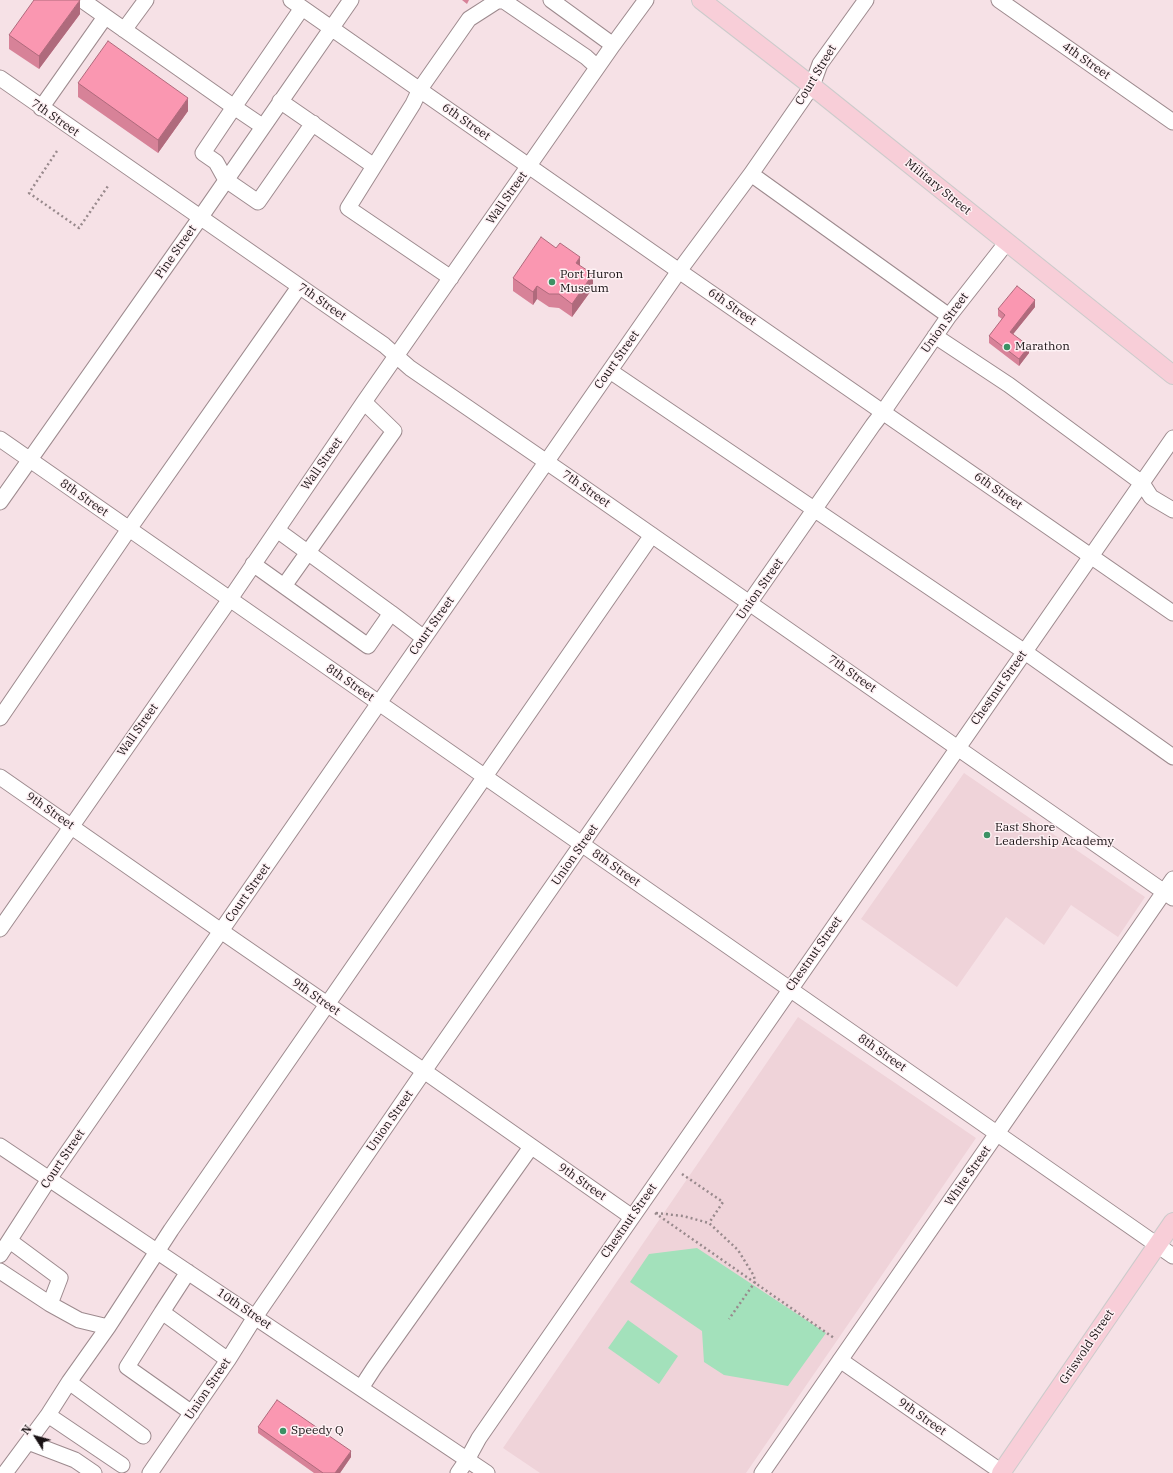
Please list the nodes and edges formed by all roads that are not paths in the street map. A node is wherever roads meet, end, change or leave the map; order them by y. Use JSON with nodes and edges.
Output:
{"nodes":[{"id":1,"x":82,"y":0,"type":"edge"},
{"id":2,"x":146,"y":0,"type":"edge"},
{"id":3,"x":351,"y":0,"type":"edge"},
{"id":4,"x":550,"y":0,"type":"edge"},
{"id":5,"x":646,"y":0,"type":"edge"},
{"id":6,"x":701,"y":0,"type":"edge"},
{"id":7,"x":866,"y":0,"type":"edge"},
{"id":8,"x":1000,"y":0,"type":"edge"},
{"id":9,"x":297,"y":4,"type":"edge"},
{"id":10,"x":522,"y":5,"type":"edge"},
{"id":11,"x":105,"y":17,"type":"junction"},
{"id":12,"x":331,"y":28,"type":"junction"},
{"id":13,"x":124,"y":30,"type":"junction"},
{"id":14,"x":613,"y":45,"type":"junction"},
{"id":15,"x":597,"y":67,"type":"junction"},
{"id":16,"x":0,"y":78,"type":"edge"},
{"id":17,"x":812,"y":86,"type":"junction"},
{"id":18,"x":420,"y":89,"type":"junction"},
{"id":19,"x":280,"y":101,"type":"junction"},
{"id":20,"x":234,"y":107,"type":"junction"},
{"id":21,"x":41,"y":108,"type":"junction"},
{"id":22,"x":1173,"y":122,"type":"edge"},
{"id":23,"x":313,"y":123,"type":"junction"},
{"id":24,"x":262,"y":126,"type":"junction"},
{"id":25,"x":374,"y":166,"type":"junction"},
{"id":26,"x":529,"y":166,"type":"junction"},
{"id":27,"x":751,"y":174,"type":"junction"},
{"id":28,"x":226,"y":180,"type":"junction"},
{"id":29,"x":200,"y":218,"type":"junction"},
{"id":30,"x":1007,"y":242,"type":"junction"},
{"id":31,"x":679,"y":271,"type":"junction"},
{"id":32,"x":451,"y":278,"type":"junction"},
{"id":33,"x":299,"y":287,"type":"junction"},
{"id":34,"x":949,"y":316,"type":"junction"},
{"id":35,"x":935,"y":336,"type":"junction"},
{"id":36,"x":397,"y":356,"type":"junction"},
{"id":37,"x":610,"y":370,"type":"junction"},
{"id":38,"x":1173,"y":375,"type":"edge"},
{"id":39,"x":364,"y":402,"type":"junction"},
{"id":40,"x":883,"y":412,"type":"junction"},
{"id":41,"x":1173,"y":438,"type":"edge"},
{"id":42,"x":0,"y":439,"type":"edge"},
{"id":43,"x":30,"y":460,"type":"junction"},
{"id":44,"x":547,"y":462,"type":"junction"},
{"id":45,"x":1142,"y":483,"type":"junction"},
{"id":46,"x":0,"y":502,"type":"edge"},
{"id":47,"x":815,"y":509,"type":"junction"},
{"id":48,"x":1173,"y":510,"type":"edge"},
{"id":49,"x":129,"y":529,"type":"junction"},
{"id":50,"x":277,"y":530,"type":"junction"},
{"id":51,"x":652,"y":535,"type":"junction"},
{"id":52,"x":309,"y":553,"type":"junction"},
{"id":53,"x":1091,"y":555,"type":"junction"},
{"id":54,"x":253,"y":564,"type":"junction"},
{"id":55,"x":284,"y":586,"type":"junction"},
{"id":56,"x":230,"y":599,"type":"junction"},
{"id":57,"x":750,"y":604,"type":"junction"},
{"id":58,"x":392,"y":613,"type":"junction"},
{"id":59,"x":1173,"y":613,"type":"edge"},
{"id":60,"x":424,"y":638,"type":"junction"},
{"id":61,"x":1025,"y":652,"type":"junction"},
{"id":62,"x":379,"y":703,"type":"junction"},
{"id":63,"x":0,"y":718,"type":"edge"},
{"id":64,"x":957,"y":747,"type":"junction"},
{"id":65,"x":1173,"y":757,"type":"edge"},
{"id":66,"x":485,"y":776,"type":"junction"},
{"id":67,"x":0,"y":777,"type":"edge"},
{"id":68,"x":71,"y":826,"type":"junction"},
{"id":69,"x":582,"y":844,"type":"junction"},
{"id":70,"x":1173,"y":879,"type":"edge"},
{"id":71,"x":1168,"y":895,"type":"edge"},
{"id":72,"x":0,"y":929,"type":"edge"},
{"id":73,"x":221,"y":931,"type":"junction"},
{"id":74,"x":790,"y":989,"type":"junction"},
{"id":75,"x":327,"y":1004,"type":"junction"},
{"id":76,"x":424,"y":1071,"type":"junction"},
{"id":77,"x":997,"y":1133,"type":"junction"},
{"id":78,"x":0,"y":1146,"type":"edge"},
{"id":79,"x":531,"y":1147,"type":"junction"},
{"id":80,"x":49,"y":1179,"type":"junction"},
{"id":81,"x":632,"y":1217,"type":"junction"},
{"id":82,"x":1173,"y":1222,"type":"edge"},
{"id":83,"x":10,"y":1241,"type":"junction"},
{"id":84,"x":1157,"y":1244,"type":"junction"},
{"id":85,"x":157,"y":1251,"type":"junction"},
{"id":86,"x":0,"y":1254,"type":"edge"},
{"id":87,"x":1173,"y":1256,"type":"edge"},
{"id":88,"x":0,"y":1271,"type":"edge"},
{"id":89,"x":188,"y":1272,"type":"junction"},
{"id":90,"x":50,"y":1304,"type":"junction"},
{"id":91,"x":162,"y":1312,"type":"junction"},
{"id":92,"x":255,"y":1317,"type":"junction"},
{"id":93,"x":108,"y":1327,"type":"junction"},
{"id":94,"x":228,"y":1360,"type":"junction"},
{"id":95,"x":840,"y":1360,"type":"junction"},
{"id":96,"x":69,"y":1382,"type":"junction"},
{"id":97,"x":361,"y":1388,"type":"junction"},
{"id":98,"x":192,"y":1413,"type":"junction"},
{"id":99,"x":48,"y":1415,"type":"junction"},
{"id":100,"x":143,"y":1436,"type":"dead end"},
{"id":101,"x":28,"y":1442,"type":"junction"},
{"id":102,"x":467,"y":1460,"type":"junction"},
{"id":103,"x":122,"y":1465,"type":"dead end"},
{"id":104,"x":5,"y":1473,"type":"edge"},
{"id":105,"x":94,"y":1473,"type":"edge"},
{"id":106,"x":150,"y":1473,"type":"edge"},
{"id":107,"x":458,"y":1473,"type":"edge"},
{"id":108,"x":487,"y":1473,"type":"edge"},
{"id":109,"x":762,"y":1473,"type":"edge"},
{"id":110,"x":1002,"y":1473,"type":"edge"}],
"edges":[{"from":1,"to":11,"type":"street"},
{"from":2,"to":13,"type":"street"},
{"from":3,"to":12,"type":"street","name":"Pine Street"},
{"from":4,"to":14,"type":"street"},
{"from":5,"to":14,"type":"street","name":"Wall Street"},
{"from":6,"to":17,"type":"main road","name":"Military Street"},
{"from":7,"to":17,"type":"street","name":"Court Street"},
{"from":8,"to":22,"type":"street","name":"4th Street"},
{"from":9,"to":12,"type":"street","name":"6th Street"},
{"from":9,"to":20,"type":"street"},
{"from":10,"to":15,"type":"street"},
{"from":10,"to":18,"type":"street"},
{"from":11,"to":13,"type":"street"},
{"from":11,"to":21,"type":"street"},
{"from":12,"to":18,"type":"street","name":"6th Street"},
{"from":12,"to":19,"type":"street","name":"Pine Street"},
{"from":13,"to":20,"type":"street"},
{"from":14,"to":15,"type":"street","name":"Wall Street"},
{"from":15,"to":26,"type":"street","name":"Wall Street"},
{"from":16,"to":21,"type":"street","name":"7th Street"},
{"from":17,"to":27,"type":"street","name":"Court Street"},
{"from":17,"to":30,"type":"main road","name":"Military Street"},
{"from":18,"to":25,"type":"street"},
{"from":18,"to":26,"type":"street","name":"6th Street"},
{"from":19,"to":23,"type":"street"},
{"from":19,"to":24,"type":"street","name":"Pine Street"},
{"from":20,"to":24,"type":"street"},
{"from":20,"to":28,"type":"street"},
{"from":21,"to":29,"type":"street","name":"7th Street"},
{"from":23,"to":25,"type":"street"},
{"from":23,"to":28,"type":"street"},
{"from":24,"to":28,"type":"street","name":"Pine Street"},
{"from":25,"to":32,"type":"street"},
{"from":26,"to":31,"type":"street","name":"6th Street"},
{"from":26,"to":32,"type":"street","name":"Wall Street"},
{"from":27,"to":31,"type":"street","name":"Court Street"},
{"from":27,"to":34,"type":"street"},
{"from":28,"to":29,"type":"street","name":"Pine Street"},
{"from":29,"to":33,"type":"street","name":"7th Street"},
{"from":29,"to":43,"type":"street","name":"Pine Street"},
{"from":30,"to":34,"type":"street","name":"Union Street"},
{"from":30,"to":38,"type":"main road","name":"Military Street"},
{"from":31,"to":37,"type":"street","name":"Court Street"},
{"from":31,"to":40,"type":"street","name":"6th Street"},
{"from":32,"to":36,"type":"street","name":"Wall Street"},
{"from":33,"to":36,"type":"street","name":"7th Street"},
{"from":33,"to":49,"type":"street"},
{"from":34,"to":35,"type":"street","name":"Union Street"},
{"from":35,"to":40,"type":"street","name":"Union Street"},
{"from":35,"to":45,"type":"street"},
{"from":36,"to":39,"type":"street","name":"Wall Street"},
{"from":36,"to":44,"type":"street","name":"7th Street"},
{"from":37,"to":44,"type":"street","name":"Court Street"},
{"from":37,"to":47,"type":"street"},
{"from":39,"to":50,"type":"street","name":"Wall Street"},
{"from":39,"to":52,"type":"street"},
{"from":40,"to":47,"type":"street","name":"Union Street"},
{"from":40,"to":53,"type":"street","name":"6th Street"},
{"from":41,"to":45,"type":"street","name":"Chestnut Street"},
{"from":42,"to":43,"type":"street","name":"8th Street"},
{"from":43,"to":46,"type":"street","name":"Pine Street"},
{"from":43,"to":49,"type":"street","name":"8th Street"},
{"from":44,"to":51,"type":"street","name":"7th Street"},
{"from":44,"to":60,"type":"street","name":"Court Street"},
{"from":45,"to":48,"type":"street"},
{"from":45,"to":53,"type":"street","name":"Chestnut Street"},
{"from":47,"to":57,"type":"street","name":"Union Street"},
{"from":47,"to":61,"type":"street"},
{"from":49,"to":56,"type":"street","name":"8th Street"},
{"from":49,"to":63,"type":"street"},
{"from":50,"to":52,"type":"street"},
{"from":50,"to":54,"type":"street","name":"Wall Street"},
{"from":51,"to":57,"type":"street","name":"7th Street"},
{"from":51,"to":66,"type":"street"},
{"from":52,"to":55,"type":"street"},
{"from":52,"to":58,"type":"street"},
{"from":53,"to":59,"type":"street","name":"6th Street"},
{"from":53,"to":61,"type":"street","name":"Chestnut Street"},
{"from":54,"to":55,"type":"street"},
{"from":54,"to":56,"type":"street","name":"Wall Street"},
{"from":55,"to":58,"type":"street"},
{"from":56,"to":62,"type":"street","name":"8th Street"},
{"from":56,"to":68,"type":"street","name":"Wall Street"},
{"from":57,"to":64,"type":"street","name":"7th Street"},
{"from":57,"to":69,"type":"street","name":"Union Street"},
{"from":58,"to":60,"type":"street"},
{"from":60,"to":62,"type":"street","name":"Court Street"},
{"from":61,"to":64,"type":"street","name":"Chestnut Street"},
{"from":61,"to":65,"type":"street"},
{"from":62,"to":66,"type":"street","name":"8th Street"},
{"from":62,"to":73,"type":"street","name":"Court Street"},
{"from":64,"to":71,"type":"street","name":"7th Street"},
{"from":64,"to":74,"type":"street","name":"Chestnut Street"},
{"from":66,"to":69,"type":"street","name":"8th Street"},
{"from":66,"to":75,"type":"street"},
{"from":67,"to":68,"type":"street","name":"9th Street"},
{"from":68,"to":72,"type":"street","name":"Wall Street"},
{"from":68,"to":73,"type":"street","name":"9th Street"},
{"from":69,"to":74,"type":"street","name":"8th Street"},
{"from":69,"to":76,"type":"street","name":"Union Street"},
{"from":70,"to":71,"type":"street","name":"White Street"},
{"from":71,"to":77,"type":"street","name":"White Street"},
{"from":73,"to":75,"type":"street","name":"9th Street"},
{"from":73,"to":80,"type":"street","name":"Court Street"},
{"from":74,"to":77,"type":"street","name":"8th Street"},
{"from":74,"to":81,"type":"street","name":"Chestnut Street"},
{"from":75,"to":76,"type":"street","name":"9th Street"},
{"from":75,"to":85,"type":"street"},
{"from":76,"to":79,"type":"street","name":"9th Street"},
{"from":76,"to":92,"type":"street","name":"Union Street"},
{"from":77,"to":84,"type":"street","name":"8th Street"},
{"from":77,"to":95,"type":"street","name":"White Street"},
{"from":78,"to":80,"type":"street","name":"10th Street"},
{"from":79,"to":81,"type":"street","name":"9th Street"},
{"from":79,"to":97,"type":"street"},
{"from":80,"to":83,"type":"street","name":"Court Street"},
{"from":80,"to":85,"type":"street","name":"10th Street"},
{"from":81,"to":102,"type":"street","name":"Chestnut Street"},
{"from":82,"to":84,"type":"main road","name":"Griswold Street"},
{"from":83,"to":86,"type":"street","name":"Court Street"},
{"from":83,"to":90,"type":"street"},
{"from":84,"to":87,"type":"street","name":"8th Street"},
{"from":84,"to":110,"type":"main road","name":"Griswold Street"},
{"from":85,"to":89,"type":"street","name":"10th Street"},
{"from":85,"to":93,"type":"street"},
{"from":88,"to":90,"type":"street"},
{"from":89,"to":91,"type":"street"},
{"from":89,"to":92,"type":"street","name":"10th Street"},
{"from":90,"to":93,"type":"street"},
{"from":91,"to":94,"type":"street"},
{"from":91,"to":98,"type":"street"},
{"from":92,"to":94,"type":"street","name":"Union Street"},
{"from":92,"to":97,"type":"street","name":"10th Street"},
{"from":93,"to":96,"type":"street"},
{"from":94,"to":98,"type":"street","name":"Union Street"},
{"from":95,"to":109,"type":"street","name":"White Street"},
{"from":95,"to":110,"type":"street","name":"9th Street"},
{"from":96,"to":99,"type":"street"},
{"from":96,"to":100,"type":"street"},
{"from":97,"to":102,"type":"street","name":"10th Street"},
{"from":98,"to":106,"type":"street","name":"Union Street"},
{"from":99,"to":101,"type":"street"},
{"from":99,"to":103,"type":"street"},
{"from":101,"to":104,"type":"street"},
{"from":101,"to":105,"type":"street"},
{"from":102,"to":107,"type":"street","name":"Chestnut Street"},
{"from":102,"to":108,"type":"street","name":"10th Street"}]}
